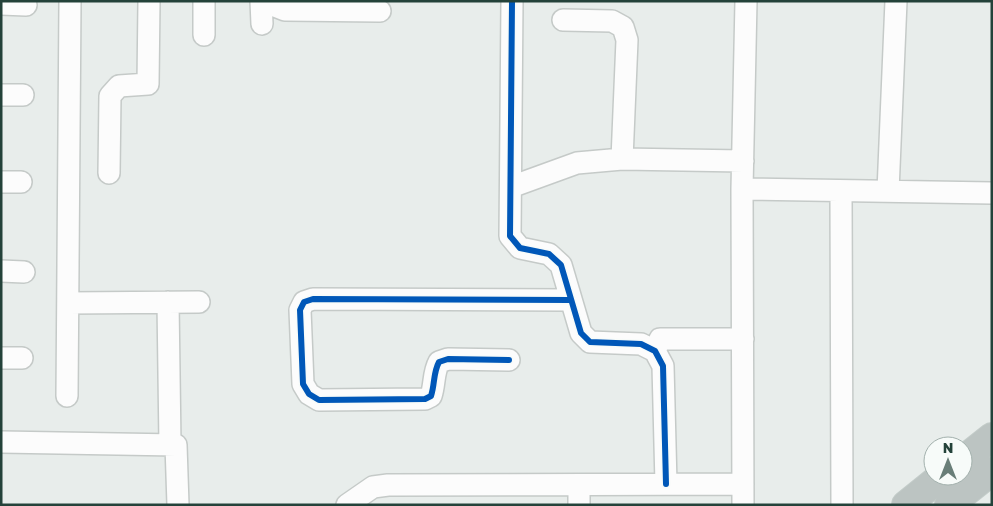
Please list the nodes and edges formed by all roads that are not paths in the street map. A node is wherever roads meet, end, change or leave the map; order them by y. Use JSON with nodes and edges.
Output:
{"nodes":[{"id":1,"x":70,"y":1,"type":"edge"},
{"id":2,"x":149,"y":1,"type":"edge"},
{"id":3,"x":204,"y":1,"type":"edge"},
{"id":4,"x":261,"y":1,"type":"edge"},
{"id":5,"x":512,"y":1,"type":"edge"},
{"id":6,"x":746,"y":1,"type":"edge"},
{"id":7,"x":896,"y":1,"type":"edge"},
{"id":8,"x":1,"y":4,"type":"edge"},
{"id":9,"x":26,"y":5,"type":"dead end"},
{"id":10,"x":380,"y":11,"type":"dead end"},
{"id":11,"x":563,"y":20,"type":"dead end"},
{"id":12,"x":262,"y":24,"type":"dead end"},
{"id":13,"x":204,"y":35,"type":"dead end"},
{"id":14,"x":1,"y":95,"type":"edge"},
{"id":15,"x":23,"y":95,"type":"dead end"},
{"id":16,"x":622,"y":159,"type":"junction"},
{"id":17,"x":743,"y":161,"type":"junction"},
{"id":18,"x":109,"y":174,"type":"dead end"},
{"id":19,"x":511,"y":186,"type":"junction"},
{"id":20,"x":742,"y":189,"type":"junction"},
{"id":21,"x":841,"y":190,"type":"junction"},
{"id":22,"x":888,"y":191,"type":"junction"},
{"id":23,"x":992,"y":192,"type":"edge"},
{"id":24,"x":1,"y":271,"type":"edge"},
{"id":25,"x":24,"y":272,"type":"dead end"},
{"id":26,"x":571,"y":300,"type":"junction"},
{"id":27,"x":168,"y":302,"type":"junction"},
{"id":28,"x":199,"y":302,"type":"dead end"},
{"id":29,"x":68,"y":303,"type":"junction"},
{"id":30,"x":743,"y":339,"type":"junction"},
{"id":31,"x":655,"y":351,"type":"junction"},
{"id":32,"x":510,"y":360,"type":"dead end"},
{"id":33,"x":67,"y":396,"type":"dead end"},
{"id":34,"x":992,"y":437,"type":"edge"},
{"id":35,"x":1,"y":442,"type":"edge"},
{"id":36,"x":170,"y":445,"type":"junction"},
{"id":37,"x":973,"y":452,"type":"edge"},
{"id":38,"x":992,"y":470,"type":"edge"},
{"id":39,"x":666,"y":484,"type":"junction"},
{"id":40,"x":930,"y":486,"type":"edge"},
{"id":41,"x":743,"y":494,"type":"edge"},
{"id":42,"x":579,"y":495,"type":"edge"},
{"id":43,"x":178,"y":505,"type":"edge"},
{"id":44,"x":346,"y":505,"type":"edge"},
{"id":45,"x":842,"y":505,"type":"edge"},
{"id":46,"x":906,"y":505,"type":"edge"},
{"id":47,"x":949,"y":505,"type":"edge"}],
"edges":[{"from":1,"to":29,"type":"street"},
{"from":2,"to":18,"type":"street"},
{"from":3,"to":13,"type":"street"},
{"from":4,"to":10,"type":"street"},
{"from":4,"to":12,"type":"street"},
{"from":5,"to":19,"type":"street"},
{"from":6,"to":17,"type":"street"},
{"from":7,"to":22,"type":"street"},
{"from":8,"to":9,"type":"street"},
{"from":11,"to":16,"type":"street"},
{"from":14,"to":15,"type":"street"},
{"from":16,"to":17,"type":"street"},
{"from":16,"to":19,"type":"street"},
{"from":17,"to":20,"type":"street"},
{"from":19,"to":26,"type":"street"},
{"from":20,"to":21,"type":"street"},
{"from":20,"to":30,"type":"street"},
{"from":21,"to":22,"type":"street"},
{"from":21,"to":45,"type":"street"},
{"from":22,"to":23,"type":"street"},
{"from":24,"to":25,"type":"street"},
{"from":26,"to":31,"type":"street"},
{"from":26,"to":32,"type":"street"},
{"from":27,"to":28,"type":"street"},
{"from":27,"to":29,"type":"street"},
{"from":27,"to":36,"type":"street"},
{"from":29,"to":33,"type":"street"},
{"from":30,"to":31,"type":"street"},
{"from":30,"to":41,"type":"street"},
{"from":31,"to":39,"type":"street"},
{"from":34,"to":37,"type":"highway"},
{"from":35,"to":36,"type":"street"},
{"from":36,"to":43,"type":"street"},
{"from":38,"to":47,"type":"highway"},
{"from":39,"to":41,"type":"street"},
{"from":39,"to":42,"type":"street"},
{"from":40,"to":46,"type":"highway"},
{"from":42,"to":44,"type":"street"}]}
